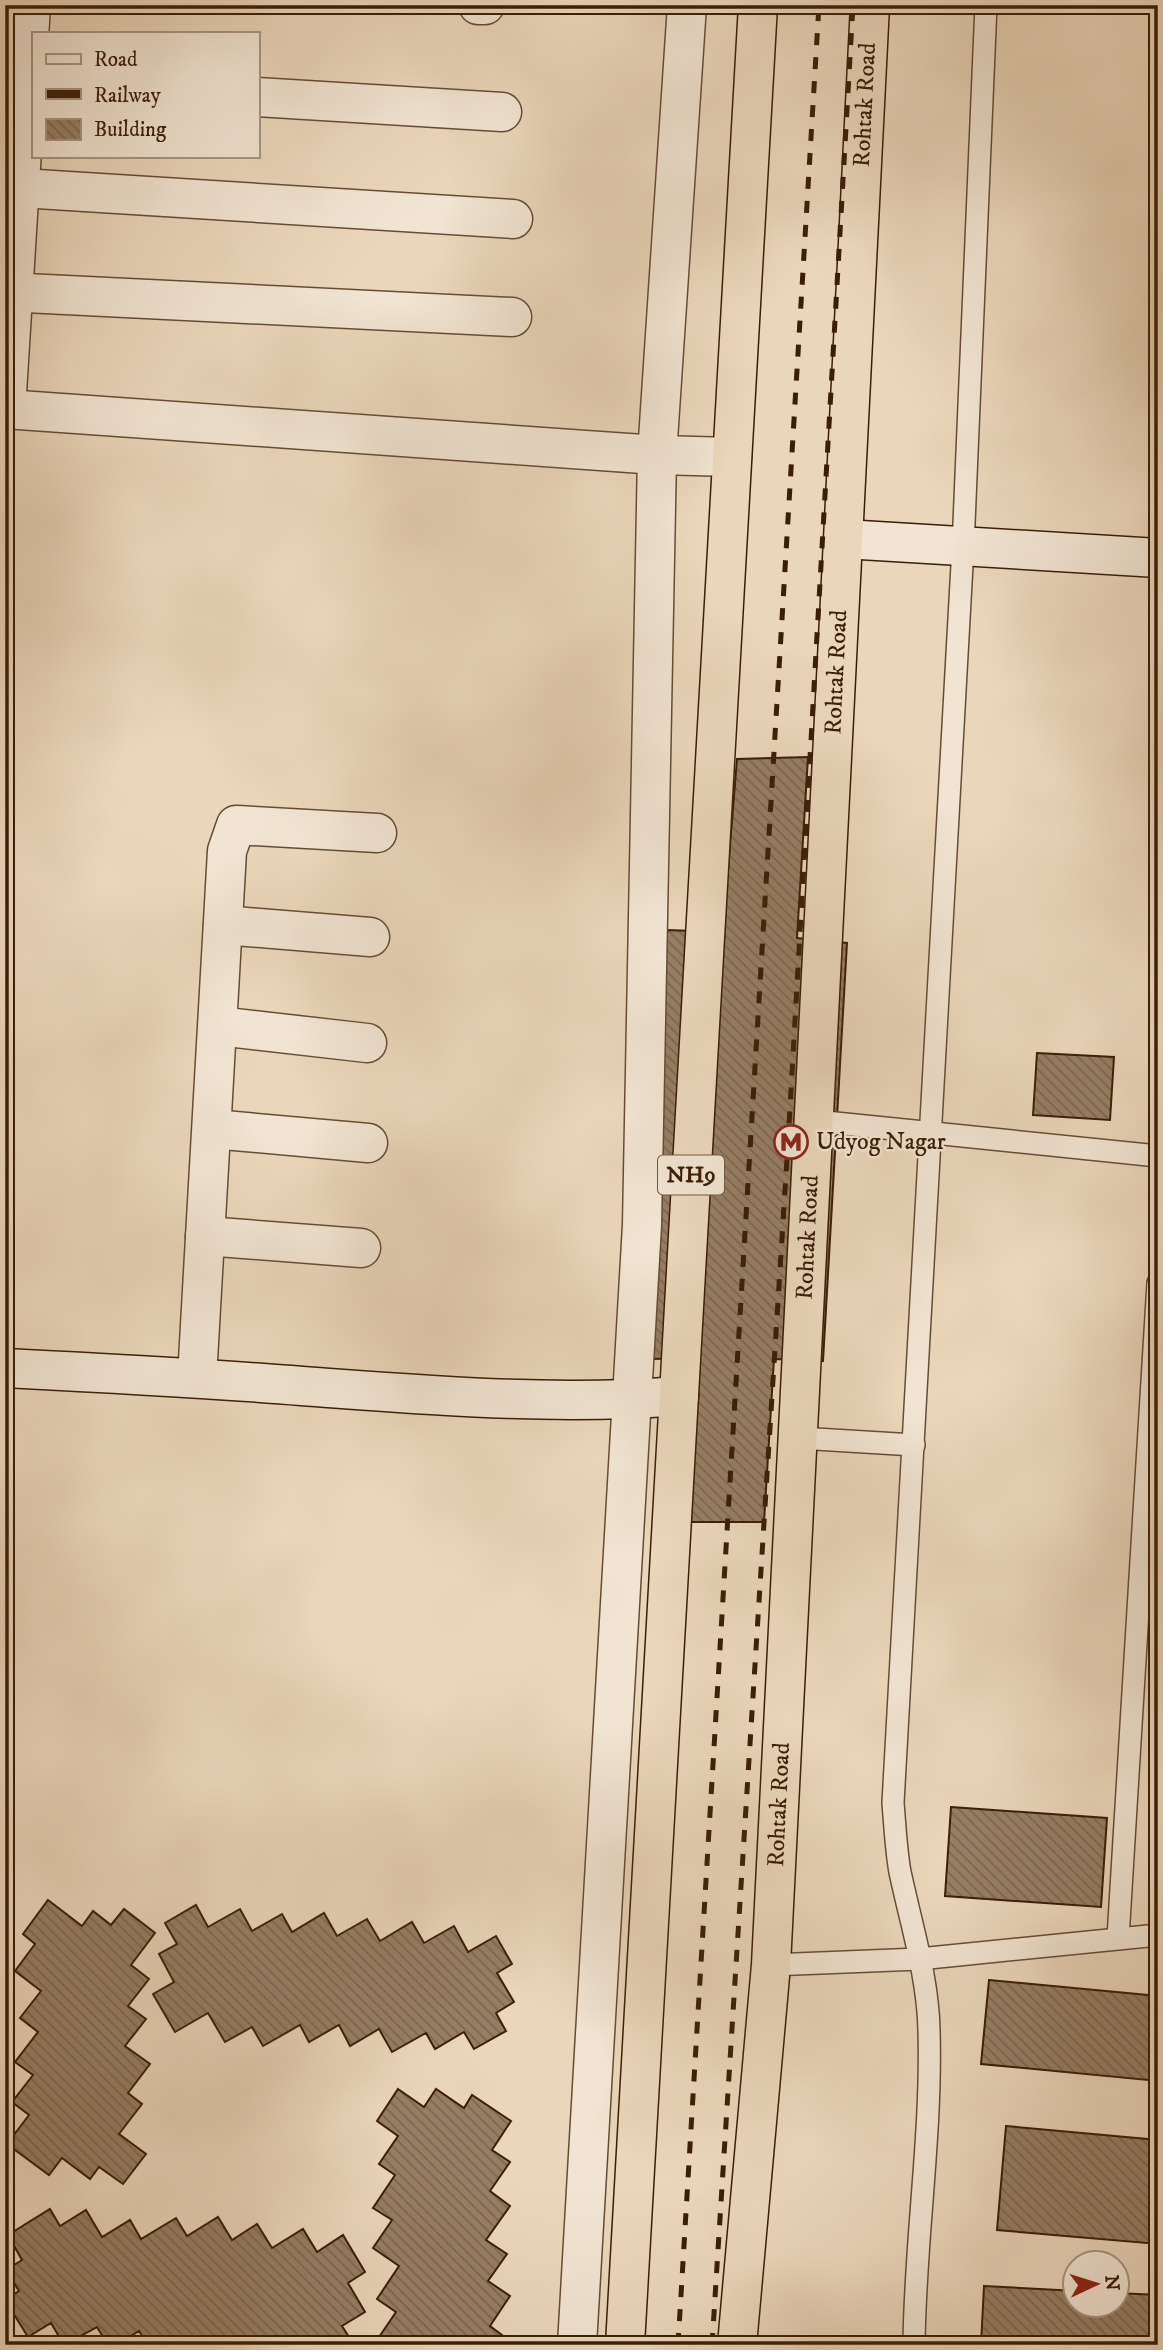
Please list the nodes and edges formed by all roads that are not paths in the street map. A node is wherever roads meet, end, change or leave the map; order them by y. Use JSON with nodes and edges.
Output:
{"nodes":[{"id":1,"x":30,"y":5,"type":"edge"},
{"id":2,"x":478,"y":5,"type":"edge"},
{"id":3,"x":485,"y":5,"type":"edge"},
{"id":4,"x":687,"y":5,"type":"edge"},
{"id":5,"x":758,"y":5,"type":"edge"},
{"id":6,"x":870,"y":5,"type":"edge"},
{"id":7,"x":986,"y":5,"type":"edge"},
{"id":8,"x":22,"y":83,"type":"edge"},
{"id":9,"x":259,"y":97,"type":"edge"},
{"id":10,"x":502,"y":113,"type":"dead end"},
{"id":11,"x":12,"y":188,"type":"edge"},
{"id":12,"x":513,"y":219,"type":"dead end"},
{"id":13,"x":9,"y":292,"type":"edge"},
{"id":14,"x":512,"y":317,"type":"dead end"},
{"id":15,"x":6,"y":410,"type":"edge"},
{"id":16,"x":657,"y":456,"type":"junction"},
{"id":17,"x":732,"y":457,"type":"junction"},
{"id":18,"x":844,"y":540,"type":"junction"},
{"id":19,"x":963,"y":547,"type":"junction"},
{"id":20,"x":1158,"y":558,"type":"edge"},
{"id":21,"x":377,"y":833,"type":"dead end"},
{"id":22,"x":223,"y":925,"type":"junction"},
{"id":23,"x":370,"y":937,"type":"dead end"},
{"id":24,"x":218,"y":1026,"type":"junction"},
{"id":25,"x":367,"y":1042,"type":"dead end"},
{"id":26,"x":816,"y":1121,"type":"junction"},
{"id":27,"x":212,"y":1129,"type":"junction"},
{"id":28,"x":929,"y":1134,"type":"junction"},
{"id":29,"x":368,"y":1143,"type":"dead end"},
{"id":30,"x":1158,"y":1156,"type":"edge"},
{"id":31,"x":205,"y":1236,"type":"junction"},
{"id":32,"x":361,"y":1248,"type":"dead end"},
{"id":33,"x":1158,"y":1283,"type":"edge"},
{"id":34,"x":5,"y":1368,"type":"edge"},
{"id":35,"x":197,"y":1378,"type":"junction"},
{"id":36,"x":679,"y":1396,"type":"junction"},
{"id":37,"x":633,"y":1399,"type":"junction"},
{"id":38,"x":799,"y":1438,"type":"junction"},
{"id":39,"x":914,"y":1445,"type":"junction"},
{"id":40,"x":1151,"y":1481,"type":"edge"},
{"id":41,"x":1149,"y":1589,"type":"edge"},
{"id":42,"x":1158,"y":1935,"type":"edge"},
{"id":43,"x":1118,"y":1938,"type":"junction"},
{"id":44,"x":919,"y":1959,"type":"junction"},
{"id":45,"x":771,"y":1965,"type":"junction"},
{"id":46,"x":577,"y":2345,"type":"edge"},
{"id":47,"x":625,"y":2345,"type":"edge"},
{"id":48,"x":737,"y":2345,"type":"edge"},
{"id":49,"x":914,"y":2345,"type":"edge"}],
"edges":[{"from":1,"to":8,"type":"street"},
{"from":2,"to":3,"type":"street"},
{"from":4,"to":16,"type":"street"},
{"from":5,"to":17,"type":"highway","number":"NH9"},
{"from":6,"to":18,"type":"highway","name":"Rohtak Road"},
{"from":7,"to":19,"type":"lane"},
{"from":8,"to":11,"type":"street"},
{"from":9,"to":10,"type":"street"},
{"from":11,"to":12,"type":"street"},
{"from":11,"to":13,"type":"street"},
{"from":13,"to":14,"type":"street"},
{"from":13,"to":15,"type":"street"},
{"from":15,"to":16,"type":"street"},
{"from":16,"to":17,"type":"street"},
{"from":16,"to":37,"type":"street"},
{"from":17,"to":36,"type":"highway","number":"NH9"},
{"from":18,"to":19,"type":"street"},
{"from":18,"to":26,"type":"highway","name":"Rohtak Road"},
{"from":19,"to":20,"type":"street"},
{"from":19,"to":28,"type":"lane"},
{"from":21,"to":22,"type":"street"},
{"from":22,"to":23,"type":"street"},
{"from":22,"to":24,"type":"street"},
{"from":24,"to":25,"type":"street"},
{"from":24,"to":27,"type":"street"},
{"from":26,"to":28,"type":"lane"},
{"from":26,"to":38,"type":"highway","name":"Rohtak Road"},
{"from":27,"to":29,"type":"street"},
{"from":27,"to":31,"type":"street"},
{"from":28,"to":30,"type":"lane"},
{"from":28,"to":39,"type":"lane"},
{"from":31,"to":32,"type":"street"},
{"from":31,"to":35,"type":"street"},
{"from":33,"to":40,"type":"lane"},
{"from":34,"to":35,"type":"street"},
{"from":35,"to":37,"type":"street"},
{"from":36,"to":37,"type":"street"},
{"from":36,"to":47,"type":"highway","number":"NH9"},
{"from":37,"to":46,"type":"street"},
{"from":38,"to":39,"type":"lane"},
{"from":38,"to":45,"type":"highway","name":"Rohtak Road"},
{"from":39,"to":44,"type":"lane"},
{"from":40,"to":41,"type":"lane"},
{"from":41,"to":43,"type":"lane"},
{"from":42,"to":43,"type":"lane"},
{"from":43,"to":44,"type":"lane"},
{"from":44,"to":45,"type":"lane"},
{"from":44,"to":49,"type":"lane"},
{"from":45,"to":48,"type":"highway","name":"Rohtak Road"}]}
